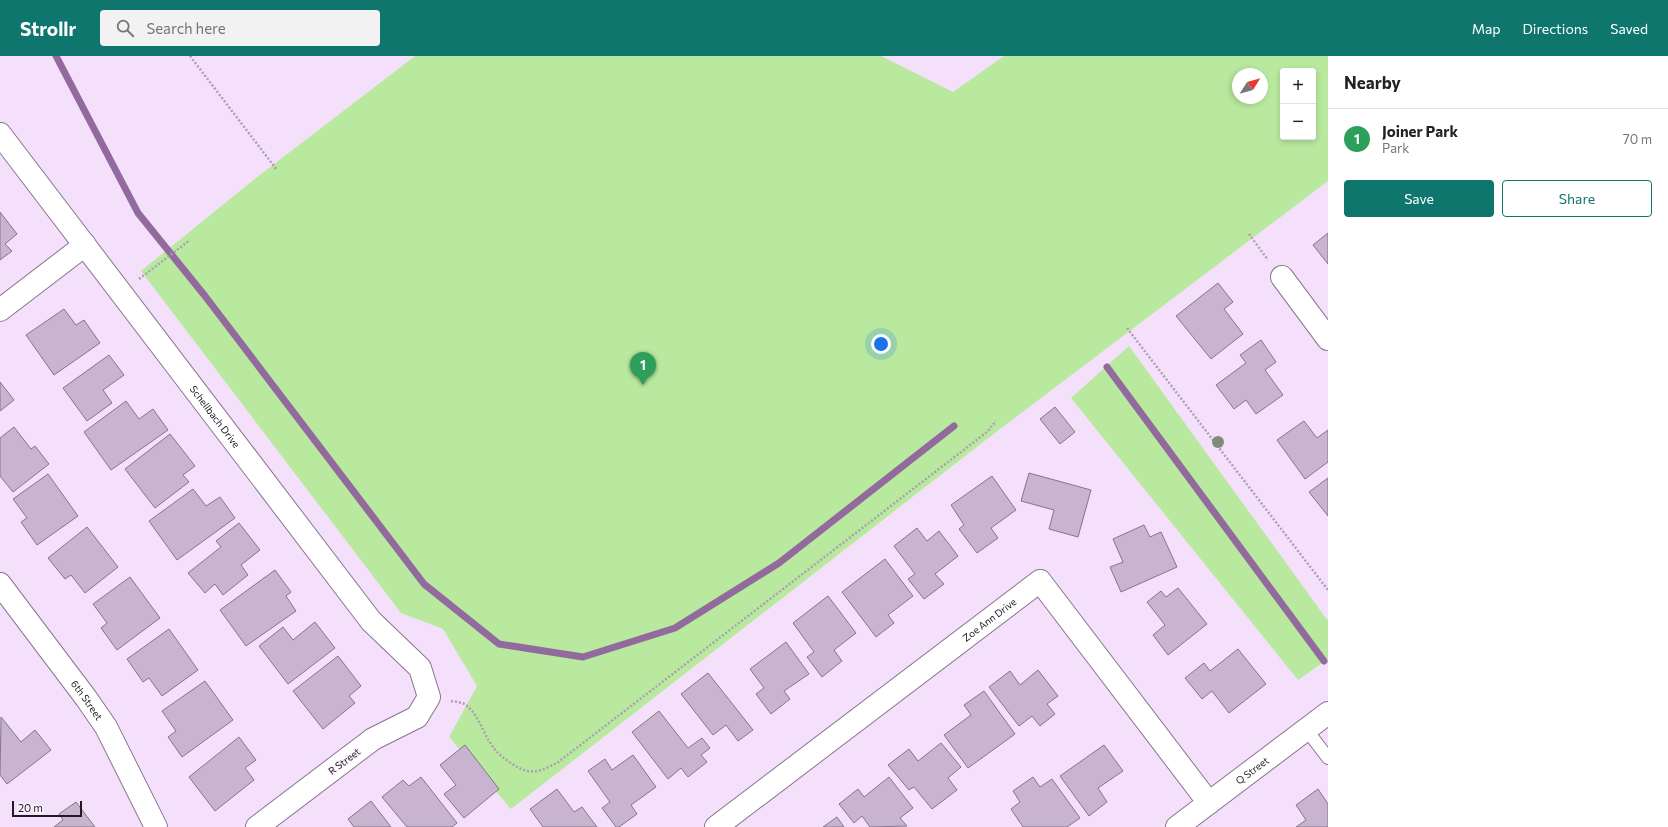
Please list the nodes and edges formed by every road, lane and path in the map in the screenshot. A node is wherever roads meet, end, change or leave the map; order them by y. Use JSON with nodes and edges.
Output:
{"nodes":[{"id":1,"x":190,"y":56,"type":"edge"},
{"id":2,"x":0,"y":134,"type":"edge"},
{"id":3,"x":277,"y":170,"type":"dead end"},
{"id":4,"x":1249,"y":234,"type":"dead end"},
{"id":5,"x":190,"y":240,"type":"dead end"},
{"id":6,"x":85,"y":245,"type":"junction"},
{"id":7,"x":152,"y":269,"type":"dead end"},
{"id":8,"x":1282,"y":278,"type":"joint"},
{"id":9,"x":0,"y":310,"type":"edge"},
{"id":10,"x":1127,"y":328,"type":"dead end"},
{"id":11,"x":1328,"y":339,"type":"edge"},
{"id":12,"x":996,"y":421,"type":"dead end"},
{"id":13,"x":0,"y":584,"type":"edge"},
{"id":14,"x":1328,"y":590,"type":"edge"},
{"id":15,"x":429,"y":697,"type":"junction"},
{"id":16,"x":1328,"y":713,"type":"edge"},
{"id":17,"x":1306,"y":729,"type":"junction"},
{"id":18,"x":1328,"y":758,"type":"edge"},
{"id":19,"x":1209,"y":803,"type":"junction"},
{"id":20,"x":156,"y":827,"type":"edge"},
{"id":21,"x":257,"y":827,"type":"edge"},
{"id":22,"x":716,"y":827,"type":"edge"},
{"id":23,"x":1177,"y":827,"type":"edge"}],
"edges":[{"from":1,"to":3,"type":"path"},
{"from":2,"to":6,"type":"street","name":"Schellbach Drive"},
{"from":4,"to":8,"type":"path"},
{"from":5,"to":7,"type":"path"},
{"from":6,"to":9,"type":"street"},
{"from":6,"to":15,"type":"street","name":"Schellbach Drive"},
{"from":8,"to":11,"type":"street"},
{"from":10,"to":14,"type":"path"},
{"from":12,"to":15,"type":"path"},
{"from":13,"to":20,"type":"street","name":"6th Street"},
{"from":15,"to":21,"type":"street","name":"R Street"},
{"from":16,"to":17,"type":"street","name":"Q Street"},
{"from":17,"to":18,"type":"lane"},
{"from":17,"to":19,"type":"street","name":"Q Street"},
{"from":19,"to":22,"type":"street","name":"Zoe Ann Drive"},
{"from":19,"to":23,"type":"street","name":"Q Street"}]}
